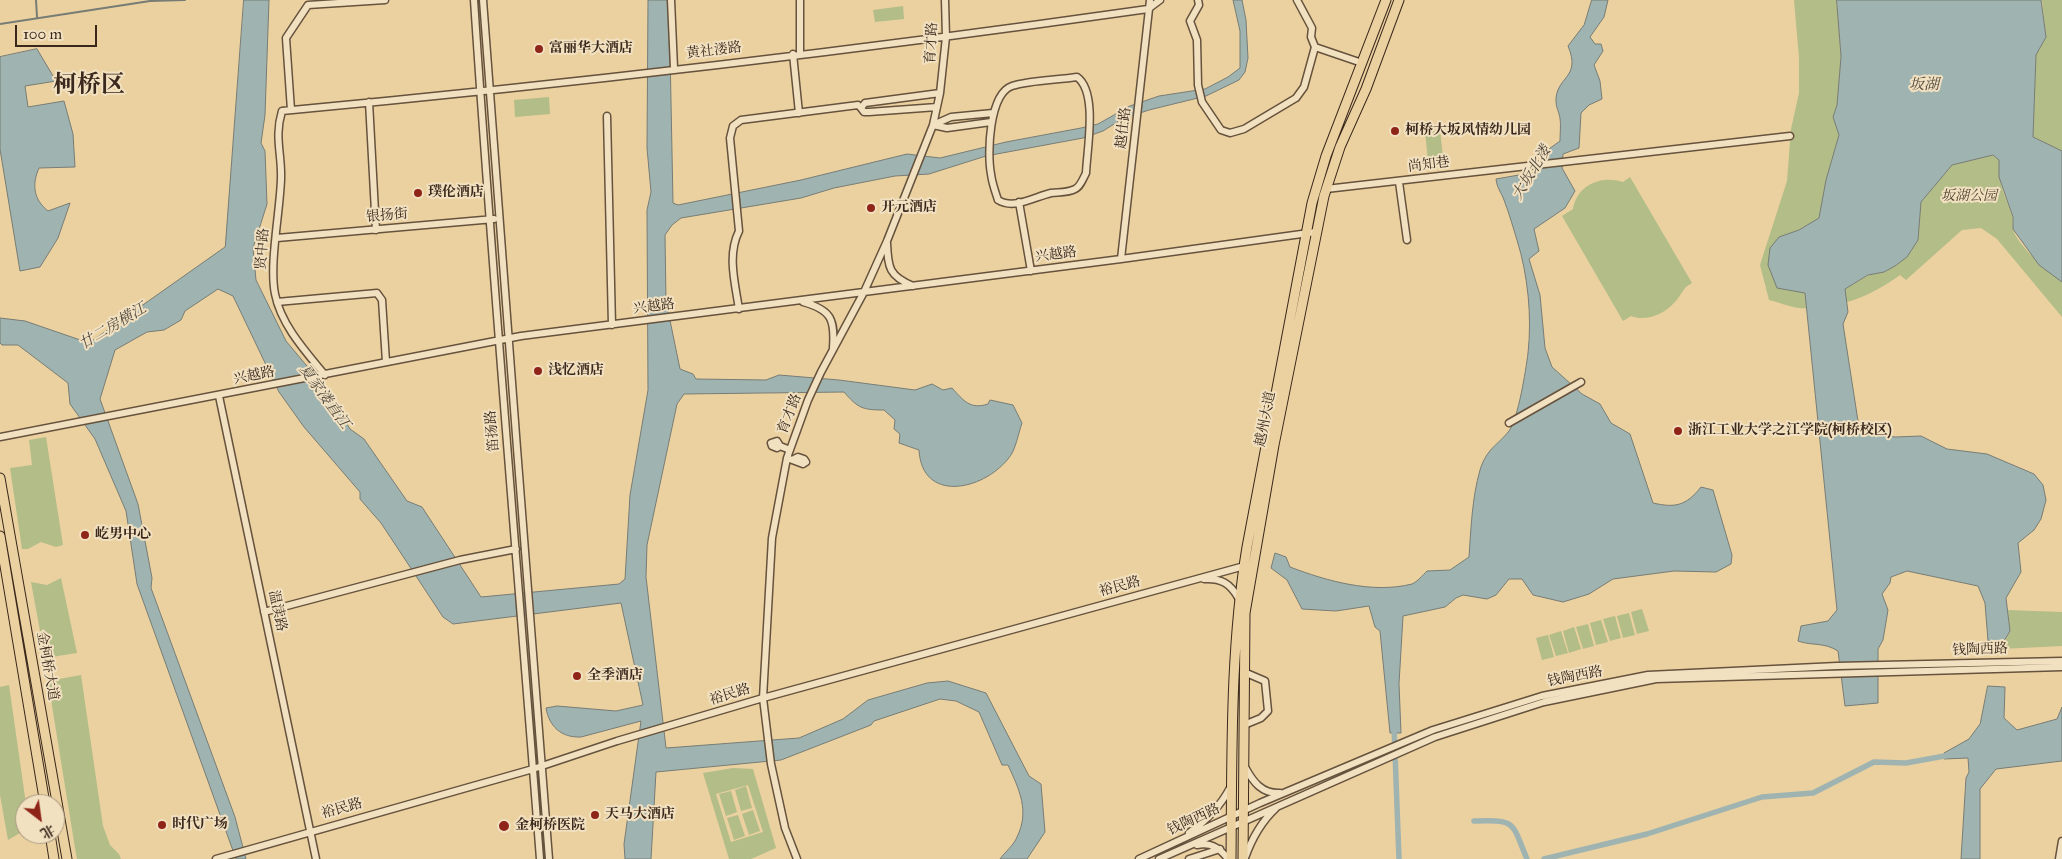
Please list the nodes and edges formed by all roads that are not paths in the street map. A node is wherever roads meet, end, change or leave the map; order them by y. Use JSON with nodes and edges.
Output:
{"nodes":[{"id":1,"x":385,"y":0,"type":"edge"},
{"id":2,"x":474,"y":0,"type":"edge"},
{"id":3,"x":483,"y":0,"type":"edge"},
{"id":4,"x":671,"y":0,"type":"edge"},
{"id":5,"x":800,"y":0,"type":"edge"},
{"id":6,"x":945,"y":0,"type":"edge"},
{"id":7,"x":1150,"y":0,"type":"edge"},
{"id":8,"x":1160,"y":0,"type":"edge"},
{"id":9,"x":1198,"y":0,"type":"edge"},
{"id":10,"x":1297,"y":0,"type":"edge"},
{"id":11,"x":1386,"y":0,"type":"edge"},
{"id":12,"x":1398,"y":0,"type":"edge"},
{"id":13,"x":1148,"y":9,"type":"junction"},
{"id":14,"x":946,"y":37,"type":"junction"},
{"id":15,"x":1315,"y":48,"type":"junction"},
{"id":16,"x":797,"y":54,"type":"junction"},
{"id":17,"x":1362,"y":63,"type":"junction"},
{"id":18,"x":673,"y":69,"type":"junction"},
{"id":19,"x":490,"y":91,"type":"junction"},
{"id":20,"x":480,"y":92,"type":"junction"},
{"id":21,"x":940,"y":93,"type":"junction"},
{"id":22,"x":369,"y":102,"type":"junction"},
{"id":23,"x":937,"y":107,"type":"junction"},
{"id":24,"x":862,"y":108,"type":"junction"},
{"id":25,"x":291,"y":110,"type":"junction"},
{"id":26,"x":282,"y":111,"type":"joint"},
{"id":27,"x":799,"y":113,"type":"junction"},
{"id":28,"x":993,"y":113,"type":"junction"},
{"id":29,"x":607,"y":116,"type":"dead end"},
{"id":30,"x":991,"y":122,"type":"junction"},
{"id":31,"x":933,"y":125,"type":"junction"},
{"id":32,"x":1790,"y":136,"type":"dead end"},
{"id":33,"x":1399,"y":182,"type":"junction"},
{"id":34,"x":1326,"y":189,"type":"junction"},
{"id":35,"x":1019,"y":202,"type":"junction"},
{"id":36,"x":491,"y":219,"type":"junction"},
{"id":37,"x":500,"y":219,"type":"junction"},
{"id":38,"x":376,"y":230,"type":"junction"},
{"id":39,"x":1316,"y":232,"type":"junction"},
{"id":40,"x":1306,"y":233,"type":"junction"},
{"id":41,"x":277,"y":238,"type":"junction"},
{"id":42,"x":1407,"y":240,"type":"dead end"},
{"id":43,"x":887,"y":241,"type":"junction"},
{"id":44,"x":1121,"y":259,"type":"junction"},
{"id":45,"x":1031,"y":271,"type":"junction"},
{"id":46,"x":914,"y":286,"type":"junction"},
{"id":47,"x":864,"y":292,"type":"junction"},
{"id":48,"x":799,"y":301,"type":"junction"},
{"id":49,"x":277,"y":302,"type":"junction"},
{"id":50,"x":738,"y":309,"type":"junction"},
{"id":51,"x":612,"y":325,"type":"junction"},
{"id":52,"x":510,"y":338,"type":"junction"},
{"id":53,"x":497,"y":340,"type":"junction"},
{"id":54,"x":833,"y":351,"type":"junction"},
{"id":55,"x":386,"y":362,"type":"junction"},
{"id":56,"x":323,"y":376,"type":"junction"},
{"id":57,"x":1581,"y":382,"type":"dead end"},
{"id":58,"x":219,"y":396,"type":"junction"},
{"id":59,"x":1509,"y":423,"type":"dead end"},
{"id":60,"x":0,"y":437,"type":"edge"},
{"id":61,"x":780,"y":446,"type":"dead end"},
{"id":62,"x":790,"y":450,"type":"junction"},
{"id":63,"x":0,"y":478,"type":"edge"},
{"id":64,"x":0,"y":536,"type":"edge"},
{"id":65,"x":516,"y":549,"type":"junction"},
{"id":66,"x":1254,"y":564,"type":"junction"},
{"id":67,"x":1244,"y":566,"type":"junction"},
{"id":68,"x":1192,"y":580,"type":"junction"},
{"id":69,"x":523,"y":591,"type":"junction"},
{"id":70,"x":1239,"y":599,"type":"junction"},
{"id":71,"x":264,"y":612,"type":"junction"},
{"id":72,"x":525,"y":626,"type":"junction"},
{"id":73,"x":2062,"y":661,"type":"edge"},
{"id":74,"x":2048,"y":664,"type":"junction"},
{"id":75,"x":2062,"y":667,"type":"edge"},
{"id":76,"x":1837,"y":670,"type":"junction"},
{"id":77,"x":1244,"y":672,"type":"junction"},
{"id":78,"x":763,"y":698,"type":"junction"},
{"id":79,"x":1244,"y":724,"type":"junction"},
{"id":80,"x":541,"y":767,"type":"junction"},
{"id":81,"x":1245,"y":767,"type":"junction"},
{"id":82,"x":533,"y":769,"type":"junction"},
{"id":83,"x":1232,"y":784,"type":"junction"},
{"id":84,"x":1286,"y":792,"type":"junction"},
{"id":85,"x":43,"y":794,"type":"edge"},
{"id":86,"x":1281,"y":804,"type":"junction"},
{"id":87,"x":1245,"y":810,"type":"junction"},
{"id":88,"x":1244,"y":820,"type":"junction"},
{"id":89,"x":1231,"y":821,"type":"junction"},
{"id":90,"x":309,"y":832,"type":"junction"},
{"id":91,"x":2062,"y":840,"type":"edge"},
{"id":92,"x":1175,"y":843,"type":"junction"},
{"id":93,"x":52,"y":844,"type":"edge"},
{"id":94,"x":1186,"y":847,"type":"junction"},
{"id":95,"x":1220,"y":849,"type":"junction"},
{"id":96,"x":54,"y":859,"type":"edge"},
{"id":97,"x":66,"y":859,"type":"edge"},
{"id":98,"x":216,"y":859,"type":"edge"},
{"id":99,"x":316,"y":859,"type":"edge"},
{"id":100,"x":540,"y":859,"type":"edge"},
{"id":101,"x":549,"y":859,"type":"edge"},
{"id":102,"x":797,"y":859,"type":"edge"},
{"id":103,"x":1139,"y":859,"type":"edge"},
{"id":104,"x":1160,"y":859,"type":"edge"},
{"id":105,"x":1189,"y":859,"type":"edge"},
{"id":106,"x":1230,"y":859,"type":"edge"},
{"id":107,"x":1244,"y":859,"type":"edge"},
{"id":108,"x":2059,"y":859,"type":"edge"}],
"edges":[{"from":1,"to":25,"type":"street"},
{"from":2,"to":20,"type":"street","name":"笛扬路"},
{"from":3,"to":19,"type":"street","name":"笛扬路"},
{"from":4,"to":18,"type":"street"},
{"from":5,"to":16,"type":"street"},
{"from":6,"to":14,"type":"street","name":"育才路"},
{"from":7,"to":13,"type":"street","name":"越仕路"},
{"from":8,"to":13,"type":"street"},
{"from":9,"to":15,"type":"street"},
{"from":10,"to":15,"type":"street"},
{"from":11,"to":17,"type":"main road","name":"越州大道"},
{"from":12,"to":34,"type":"main road","name":"越州大道"},
{"from":13,"to":14,"type":"street","name":"黄社溇路"},
{"from":13,"to":44,"type":"street","name":"越仕路"},
{"from":14,"to":16,"type":"street","name":"黄社溇路"},
{"from":14,"to":21,"type":"street","name":"育才路"},
{"from":15,"to":17,"type":"street"},
{"from":16,"to":18,"type":"street","name":"黄社溇路"},
{"from":16,"to":27,"type":"street"},
{"from":17,"to":40,"type":"main road","name":"越州大道"},
{"from":18,"to":19,"type":"street","name":"黄社溇路"},
{"from":19,"to":20,"type":"street","name":"黄社溇路"},
{"from":19,"to":37,"type":"street","name":"笛扬路"},
{"from":20,"to":22,"type":"street","name":"黄社溇路"},
{"from":20,"to":36,"type":"street","name":"笛扬路"},
{"from":21,"to":23,"type":"street","name":"育才路"},
{"from":21,"to":24,"type":"street"},
{"from":22,"to":25,"type":"street","name":"黄社溇路"},
{"from":22,"to":38,"type":"street"},
{"from":23,"to":24,"type":"street"},
{"from":23,"to":31,"type":"street","name":"育才路"},
{"from":24,"to":27,"type":"street"},
{"from":25,"to":26,"type":"street","name":"黄社溇路"},
{"from":26,"to":41,"type":"street","name":"贤中路"},
{"from":27,"to":50,"type":"street"},
{"from":28,"to":30,"type":"street"},
{"from":28,"to":31,"type":"street"},
{"from":28,"to":35,"type":"street"},
{"from":29,"to":51,"type":"street"},
{"from":30,"to":31,"type":"street"},
{"from":30,"to":35,"type":"street"},
{"from":31,"to":43,"type":"street","name":"育才路"},
{"from":32,"to":33,"type":"street","name":"尚知巷"},
{"from":33,"to":34,"type":"street","name":"尚知巷"},
{"from":33,"to":42,"type":"street"},
{"from":34,"to":39,"type":"main road","name":"越州大道"},
{"from":35,"to":45,"type":"street"},
{"from":36,"to":37,"type":"street","name":"银扬街"},
{"from":36,"to":38,"type":"street","name":"银扬街"},
{"from":36,"to":53,"type":"street","name":"笛扬路"},
{"from":37,"to":52,"type":"street","name":"笛扬路"},
{"from":38,"to":41,"type":"street","name":"银扬街"},
{"from":39,"to":40,"type":"street","name":"兴越路"},
{"from":39,"to":66,"type":"main road","name":"越州大道"},
{"from":40,"to":44,"type":"street","name":"兴越路"},
{"from":40,"to":67,"type":"main road","name":"越州大道"},
{"from":41,"to":49,"type":"street","name":"贤中路"},
{"from":43,"to":46,"type":"street"},
{"from":43,"to":47,"type":"street","name":"育才路"},
{"from":44,"to":45,"type":"street","name":"兴越路"},
{"from":45,"to":46,"type":"street","name":"兴越路"},
{"from":46,"to":47,"type":"street","name":"兴越路"},
{"from":47,"to":48,"type":"street","name":"兴越路"},
{"from":47,"to":54,"type":"street","name":"育才路"},
{"from":48,"to":50,"type":"street","name":"兴越路"},
{"from":48,"to":54,"type":"street"},
{"from":49,"to":55,"type":"street"},
{"from":49,"to":56,"type":"street","name":"贤中路"},
{"from":50,"to":51,"type":"street","name":"兴越路"},
{"from":51,"to":52,"type":"street","name":"兴越路"},
{"from":52,"to":53,"type":"street","name":"兴越路"},
{"from":52,"to":69,"type":"street","name":"笛扬路"},
{"from":53,"to":55,"type":"street","name":"兴越路"},
{"from":53,"to":65,"type":"street","name":"笛扬路"},
{"from":54,"to":62,"type":"street","name":"育才路"},
{"from":55,"to":56,"type":"street","name":"兴越路"},
{"from":56,"to":58,"type":"street","name":"兴越路"},
{"from":57,"to":59,"type":"street"},
{"from":58,"to":60,"type":"street","name":"兴越路"},
{"from":58,"to":71,"type":"street","name":"温渎路"},
{"from":61,"to":62,"type":"street"},
{"from":62,"to":78,"type":"street","name":"育才路"},
{"from":63,"to":97,"type":"main road","name":"金柯桥大道"},
{"from":64,"to":85,"type":"main road","name":"金柯桥大道"},
{"from":65,"to":69,"type":"street","name":"笛扬路"},
{"from":65,"to":71,"type":"street"},
{"from":66,"to":67,"type":"street","name":"裕民路"},
{"from":66,"to":77,"type":"main road","name":"越州大道"},
{"from":67,"to":68,"type":"street","name":"裕民路"},
{"from":67,"to":70,"type":"main road","name":"越州大道"},
{"from":68,"to":70,"type":"street"},
{"from":68,"to":78,"type":"street","name":"裕民路"},
{"from":69,"to":72,"type":"street","name":"笛扬路"},
{"from":70,"to":83,"type":"main road","name":"越州大道"},
{"from":71,"to":90,"type":"street","name":"温渎路"},
{"from":72,"to":80,"type":"street","name":"笛扬路"},
{"from":72,"to":82,"type":"street","name":"笛扬路"},
{"from":73,"to":74,"type":"street"},
{"from":74,"to":75,"type":"street","name":"钱陶西路"},
{"from":74,"to":76,"type":"street","name":"钱陶西路"},
{"from":76,"to":84,"type":"street","name":"钱陶西路"},
{"from":76,"to":86,"type":"street","name":"钱陶西路"},
{"from":77,"to":79,"type":"main road","name":"越州大道"},
{"from":77,"to":79,"type":"street"},
{"from":78,"to":80,"type":"street","name":"裕民路"},
{"from":78,"to":102,"type":"street","name":"育才路"},
{"from":79,"to":81,"type":"main road","name":"越州大道"},
{"from":80,"to":82,"type":"street","name":"裕民路"},
{"from":80,"to":101,"type":"street","name":"笛扬路"},
{"from":81,"to":84,"type":"street"},
{"from":81,"to":87,"type":"main road","name":"越州大道"},
{"from":82,"to":90,"type":"street","name":"裕民路"},
{"from":82,"to":100,"type":"street","name":"笛扬路"},
{"from":83,"to":89,"type":"main road","name":"越州大道"},
{"from":83,"to":92,"type":"street"},
{"from":84,"to":87,"type":"street","name":"钱陶西路"},
{"from":86,"to":88,"type":"street","name":"钱陶西路"},
{"from":86,"to":107,"type":"street"},
{"from":87,"to":88,"type":"main road","name":"越州大道"},
{"from":87,"to":89,"type":"street","name":"钱陶西路"},
{"from":88,"to":89,"type":"street","name":"钱陶西路"},
{"from":88,"to":107,"type":"main road","name":"越州大道"},
{"from":89,"to":92,"type":"street","name":"钱陶西路"},
{"from":89,"to":94,"type":"street","name":"钱陶西路"},
{"from":89,"to":106,"type":"main road","name":"越州大道"},
{"from":90,"to":98,"type":"street","name":"裕民路"},
{"from":90,"to":99,"type":"street","name":"温渎路"},
{"from":91,"to":108,"type":"street"},
{"from":92,"to":103,"type":"street","name":"钱陶西路"},
{"from":93,"to":96,"type":"main road"},
{"from":94,"to":95,"type":"street"},
{"from":94,"to":104,"type":"street","name":"钱陶西路"},
{"from":95,"to":105,"type":"street"},
{"from":95,"to":106,"type":"street"}]}
